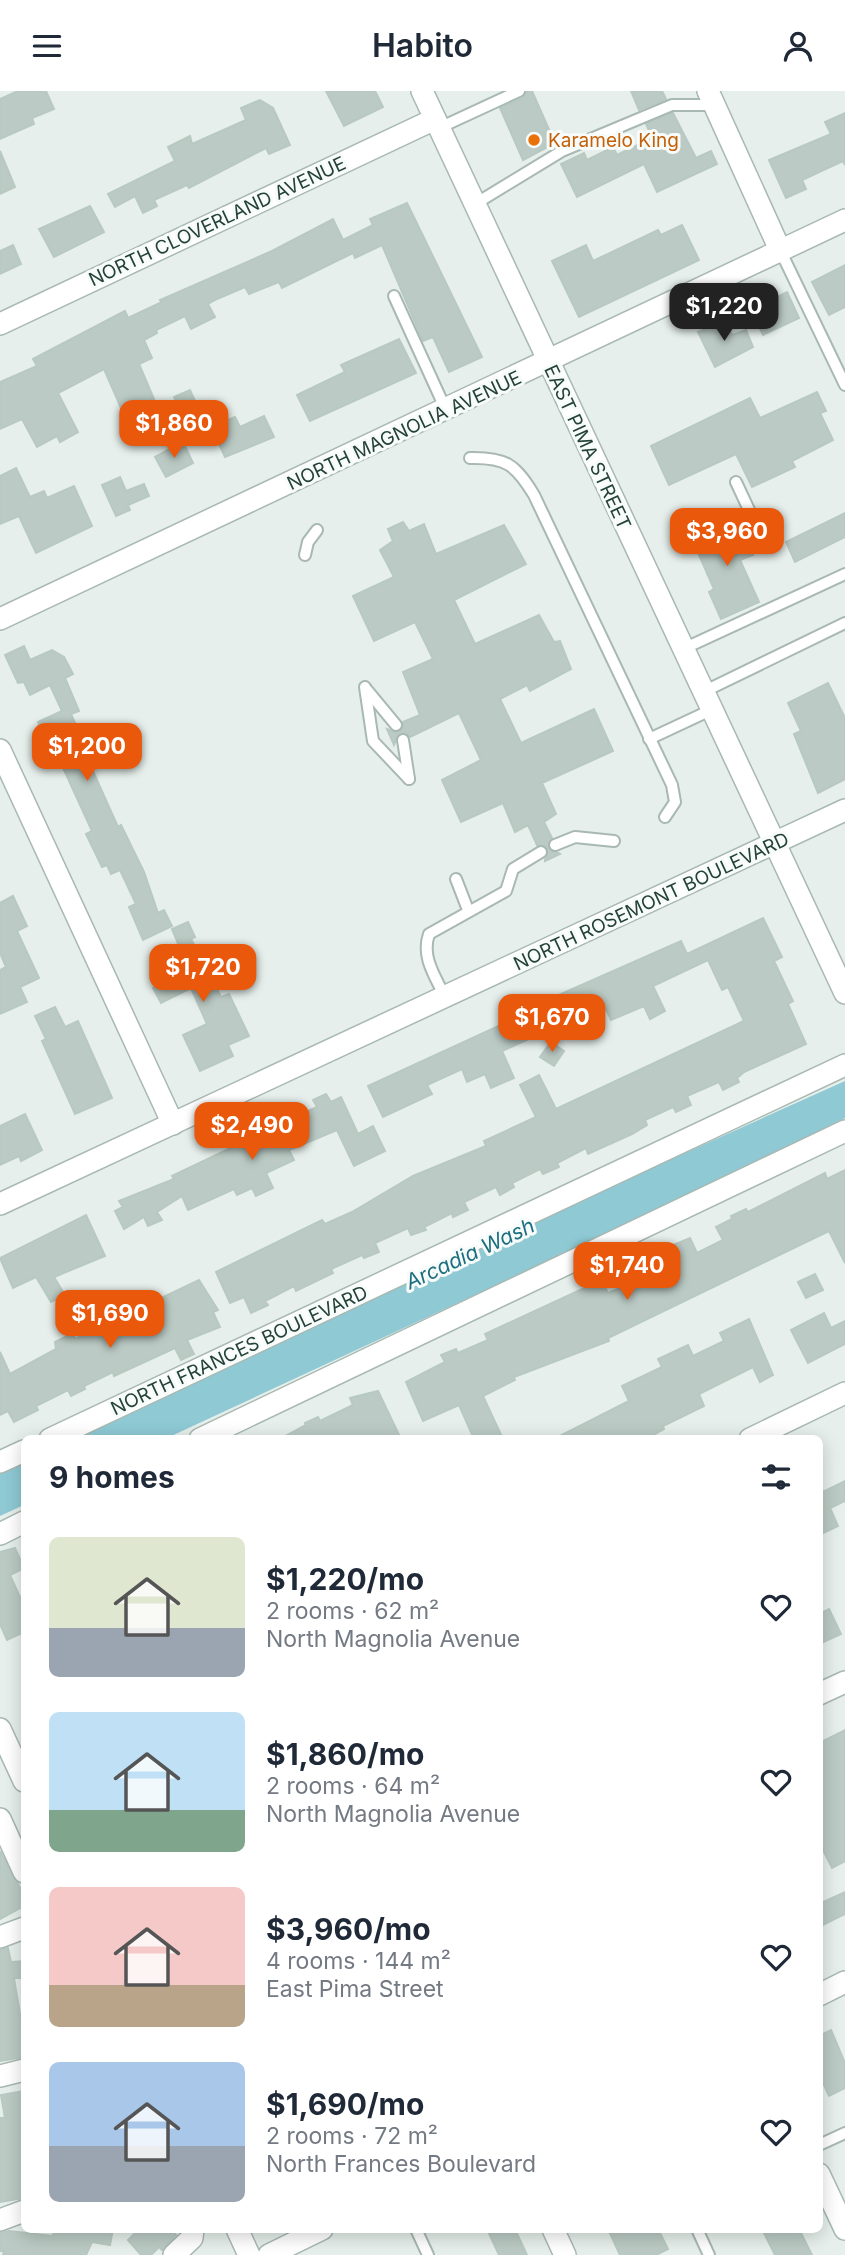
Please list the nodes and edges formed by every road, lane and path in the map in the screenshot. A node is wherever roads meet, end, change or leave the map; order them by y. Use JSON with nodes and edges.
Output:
{"nodes":[{"id":1,"x":422,"y":91,"type":"edge"},
{"id":2,"x":519,"y":91,"type":"edge"},
{"id":3,"x":710,"y":96,"type":"edge"},
{"id":4,"x":437,"y":124,"type":"junction"},
{"id":5,"x":475,"y":204,"type":"junction"},
{"id":6,"x":845,"y":220,"type":"edge"},
{"id":7,"x":781,"y":252,"type":"junction"},
{"id":8,"x":394,"y":296,"type":"dead end"},
{"id":9,"x":0,"y":324,"type":"edge"},
{"id":10,"x":549,"y":363,"type":"junction"},
{"id":11,"x":845,"y":385,"type":"edge"},
{"id":12,"x":446,"y":410,"type":"junction"},
{"id":13,"x":470,"y":458,"type":"dead end"},
{"id":14,"x":736,"y":482,"type":"dead end"},
{"id":15,"x":757,"y":527,"type":"dead end"},
{"id":16,"x":317,"y":530,"type":"dead end"},
{"id":17,"x":305,"y":555,"type":"dead end"},
{"id":18,"x":845,"y":574,"type":"edge"},
{"id":19,"x":0,"y":619,"type":"edge"},
{"id":20,"x":845,"y":623,"type":"edge"},
{"id":21,"x":683,"y":649,"type":"junction"},
{"id":22,"x":707,"y":701,"type":"junction"},
{"id":23,"x":396,"y":725,"type":"dead end"},
{"id":24,"x":649,"y":739,"type":"junction"},
{"id":25,"x":403,"y":740,"type":"dead end"},
{"id":26,"x":0,"y":750,"type":"edge"},
{"id":27,"x":845,"y":810,"type":"edge"},
{"id":28,"x":665,"y":817,"type":"dead end"},
{"id":29,"x":614,"y":841,"type":"dead end"},
{"id":30,"x":774,"y":844,"type":"junction"},
{"id":31,"x":555,"y":845,"type":"dead end"},
{"id":32,"x":541,"y":852,"type":"dead end"},
{"id":33,"x":456,"y":879,"type":"dead end"},
{"id":34,"x":468,"y":910,"type":"junction"},
{"id":35,"x":839,"y":965,"type":"edge"},
{"id":36,"x":845,"y":993,"type":"edge"},
{"id":37,"x":445,"y":997,"type":"junction"},
{"id":38,"x":845,"y":1065,"type":"edge"},
{"id":39,"x":173,"y":1124,"type":"junction"},
{"id":40,"x":845,"y":1131,"type":"edge"},
{"id":41,"x":0,"y":1204,"type":"edge"},
{"id":42,"x":845,"y":1393,"type":"edge"},
{"id":43,"x":59,"y":1435,"type":"edge"},
{"id":44,"x":208,"y":1435,"type":"edge"},
{"id":45,"x":758,"y":1435,"type":"edge"},
{"id":46,"x":21,"y":1452,"type":"edge"},
{"id":47,"x":0,"y":1462,"type":"edge"},
{"id":48,"x":21,"y":1524,"type":"edge"},
{"id":49,"x":0,"y":1534,"type":"edge"},
{"id":50,"x":845,"y":1682,"type":"edge"},
{"id":51,"x":823,"y":1692,"type":"edge"},
{"id":52,"x":0,"y":1729,"type":"edge"},
{"id":53,"x":21,"y":1774,"type":"edge"},
{"id":54,"x":0,"y":1819,"type":"edge"},
{"id":55,"x":21,"y":1865,"type":"edge"},
{"id":56,"x":21,"y":1928,"type":"edge"},
{"id":57,"x":0,"y":1937,"type":"edge"},
{"id":58,"x":845,"y":1982,"type":"edge"},
{"id":59,"x":823,"y":1992,"type":"edge"},
{"id":60,"x":21,"y":2071,"type":"edge"},
{"id":61,"x":0,"y":2076,"type":"edge"},
{"id":62,"x":845,"y":2133,"type":"edge"},
{"id":63,"x":823,"y":2143,"type":"edge"},
{"id":64,"x":823,"y":2182,"type":"edge"},
{"id":65,"x":21,"y":2212,"type":"edge"},
{"id":66,"x":0,"y":2220,"type":"edge"},
{"id":67,"x":845,"y":2229,"type":"edge"},
{"id":68,"x":192,"y":2233,"type":"edge"},
{"id":69,"x":239,"y":2233,"type":"edge"},
{"id":70,"x":314,"y":2233,"type":"edge"},
{"id":71,"x":418,"y":2233,"type":"edge"},
{"id":72,"x":555,"y":2233,"type":"edge"},
{"id":73,"x":699,"y":2233,"type":"edge"},
{"id":74,"x":276,"y":2253,"type":"edge"},
{"id":75,"x":174,"y":2255,"type":"edge"},
{"id":76,"x":249,"y":2255,"type":"edge"},
{"id":77,"x":428,"y":2255,"type":"edge"},
{"id":78,"x":565,"y":2255,"type":"edge"},
{"id":79,"x":709,"y":2255,"type":"edge"}],
"edges":[{"from":1,"to":4,"type":"street","name":"EAST PIMA STREET"},
{"from":2,"to":4,"type":"lane"},
{"from":3,"to":5,"type":"lane"},
{"from":3,"to":7,"type":"street"},
{"from":4,"to":5,"type":"street","name":"EAST PIMA STREET"},
{"from":4,"to":9,"type":"street","name":"NORTH CLOVERLAND AVENUE"},
{"from":5,"to":10,"type":"street","name":"EAST PIMA STREET"},
{"from":6,"to":7,"type":"street","name":"NORTH MAGNOLIA AVENUE"},
{"from":7,"to":10,"type":"street","name":"NORTH MAGNOLIA AVENUE"},
{"from":7,"to":11,"type":"lane"},
{"from":8,"to":12,"type":"lane"},
{"from":10,"to":12,"type":"street","name":"NORTH MAGNOLIA AVENUE"},
{"from":10,"to":21,"type":"street","name":"EAST PIMA STREET"},
{"from":12,"to":19,"type":"street","name":"NORTH MAGNOLIA AVENUE"},
{"from":13,"to":24,"type":"lane"},
{"from":14,"to":15,"type":"lane"},
{"from":16,"to":17,"type":"lane"},
{"from":18,"to":21,"type":"lane"},
{"from":20,"to":22,"type":"lane"},
{"from":21,"to":22,"type":"street","name":"EAST PIMA STREET"},
{"from":22,"to":24,"type":"lane"},
{"from":22,"to":30,"type":"street","name":"EAST PIMA STREET"},
{"from":23,"to":25,"type":"lane"},
{"from":24,"to":28,"type":"lane"},
{"from":26,"to":39,"type":"street"},
{"from":27,"to":30,"type":"street","name":"NORTH ROSEMONT BOULEVARD"},
{"from":29,"to":31,"type":"lane"},
{"from":30,"to":35,"type":"street","name":"EAST PIMA STREET"},
{"from":30,"to":37,"type":"street","name":"NORTH ROSEMONT BOULEVARD"},
{"from":32,"to":34,"type":"lane"},
{"from":33,"to":34,"type":"lane"},
{"from":34,"to":37,"type":"lane"},
{"from":35,"to":36,"type":"street","name":"EAST PIMA STREET"},
{"from":37,"to":39,"type":"street","name":"NORTH ROSEMONT BOULEVARD"},
{"from":38,"to":43,"type":"street","name":"NORTH FRANCES BOULEVARD"},
{"from":39,"to":41,"type":"street","name":"NORTH ROSEMONT BOULEVARD"},
{"from":40,"to":44,"type":"street"},
{"from":42,"to":45,"type":"street"},
{"from":46,"to":47,"type":"street"},
{"from":48,"to":49,"type":"street"},
{"from":50,"to":51,"type":"street"},
{"from":52,"to":53,"type":"street"},
{"from":54,"to":55,"type":"street"},
{"from":56,"to":57,"type":"street"},
{"from":58,"to":59,"type":"street"},
{"from":60,"to":61,"type":"street"},
{"from":62,"to":63,"type":"lane"},
{"from":64,"to":67,"type":"street"},
{"from":65,"to":66,"type":"street"},
{"from":68,"to":75,"type":"street"},
{"from":69,"to":76,"type":"street"},
{"from":70,"to":74,"type":"street"},
{"from":71,"to":77,"type":"lane"},
{"from":72,"to":78,"type":"street"},
{"from":73,"to":79,"type":"lane"}]}
